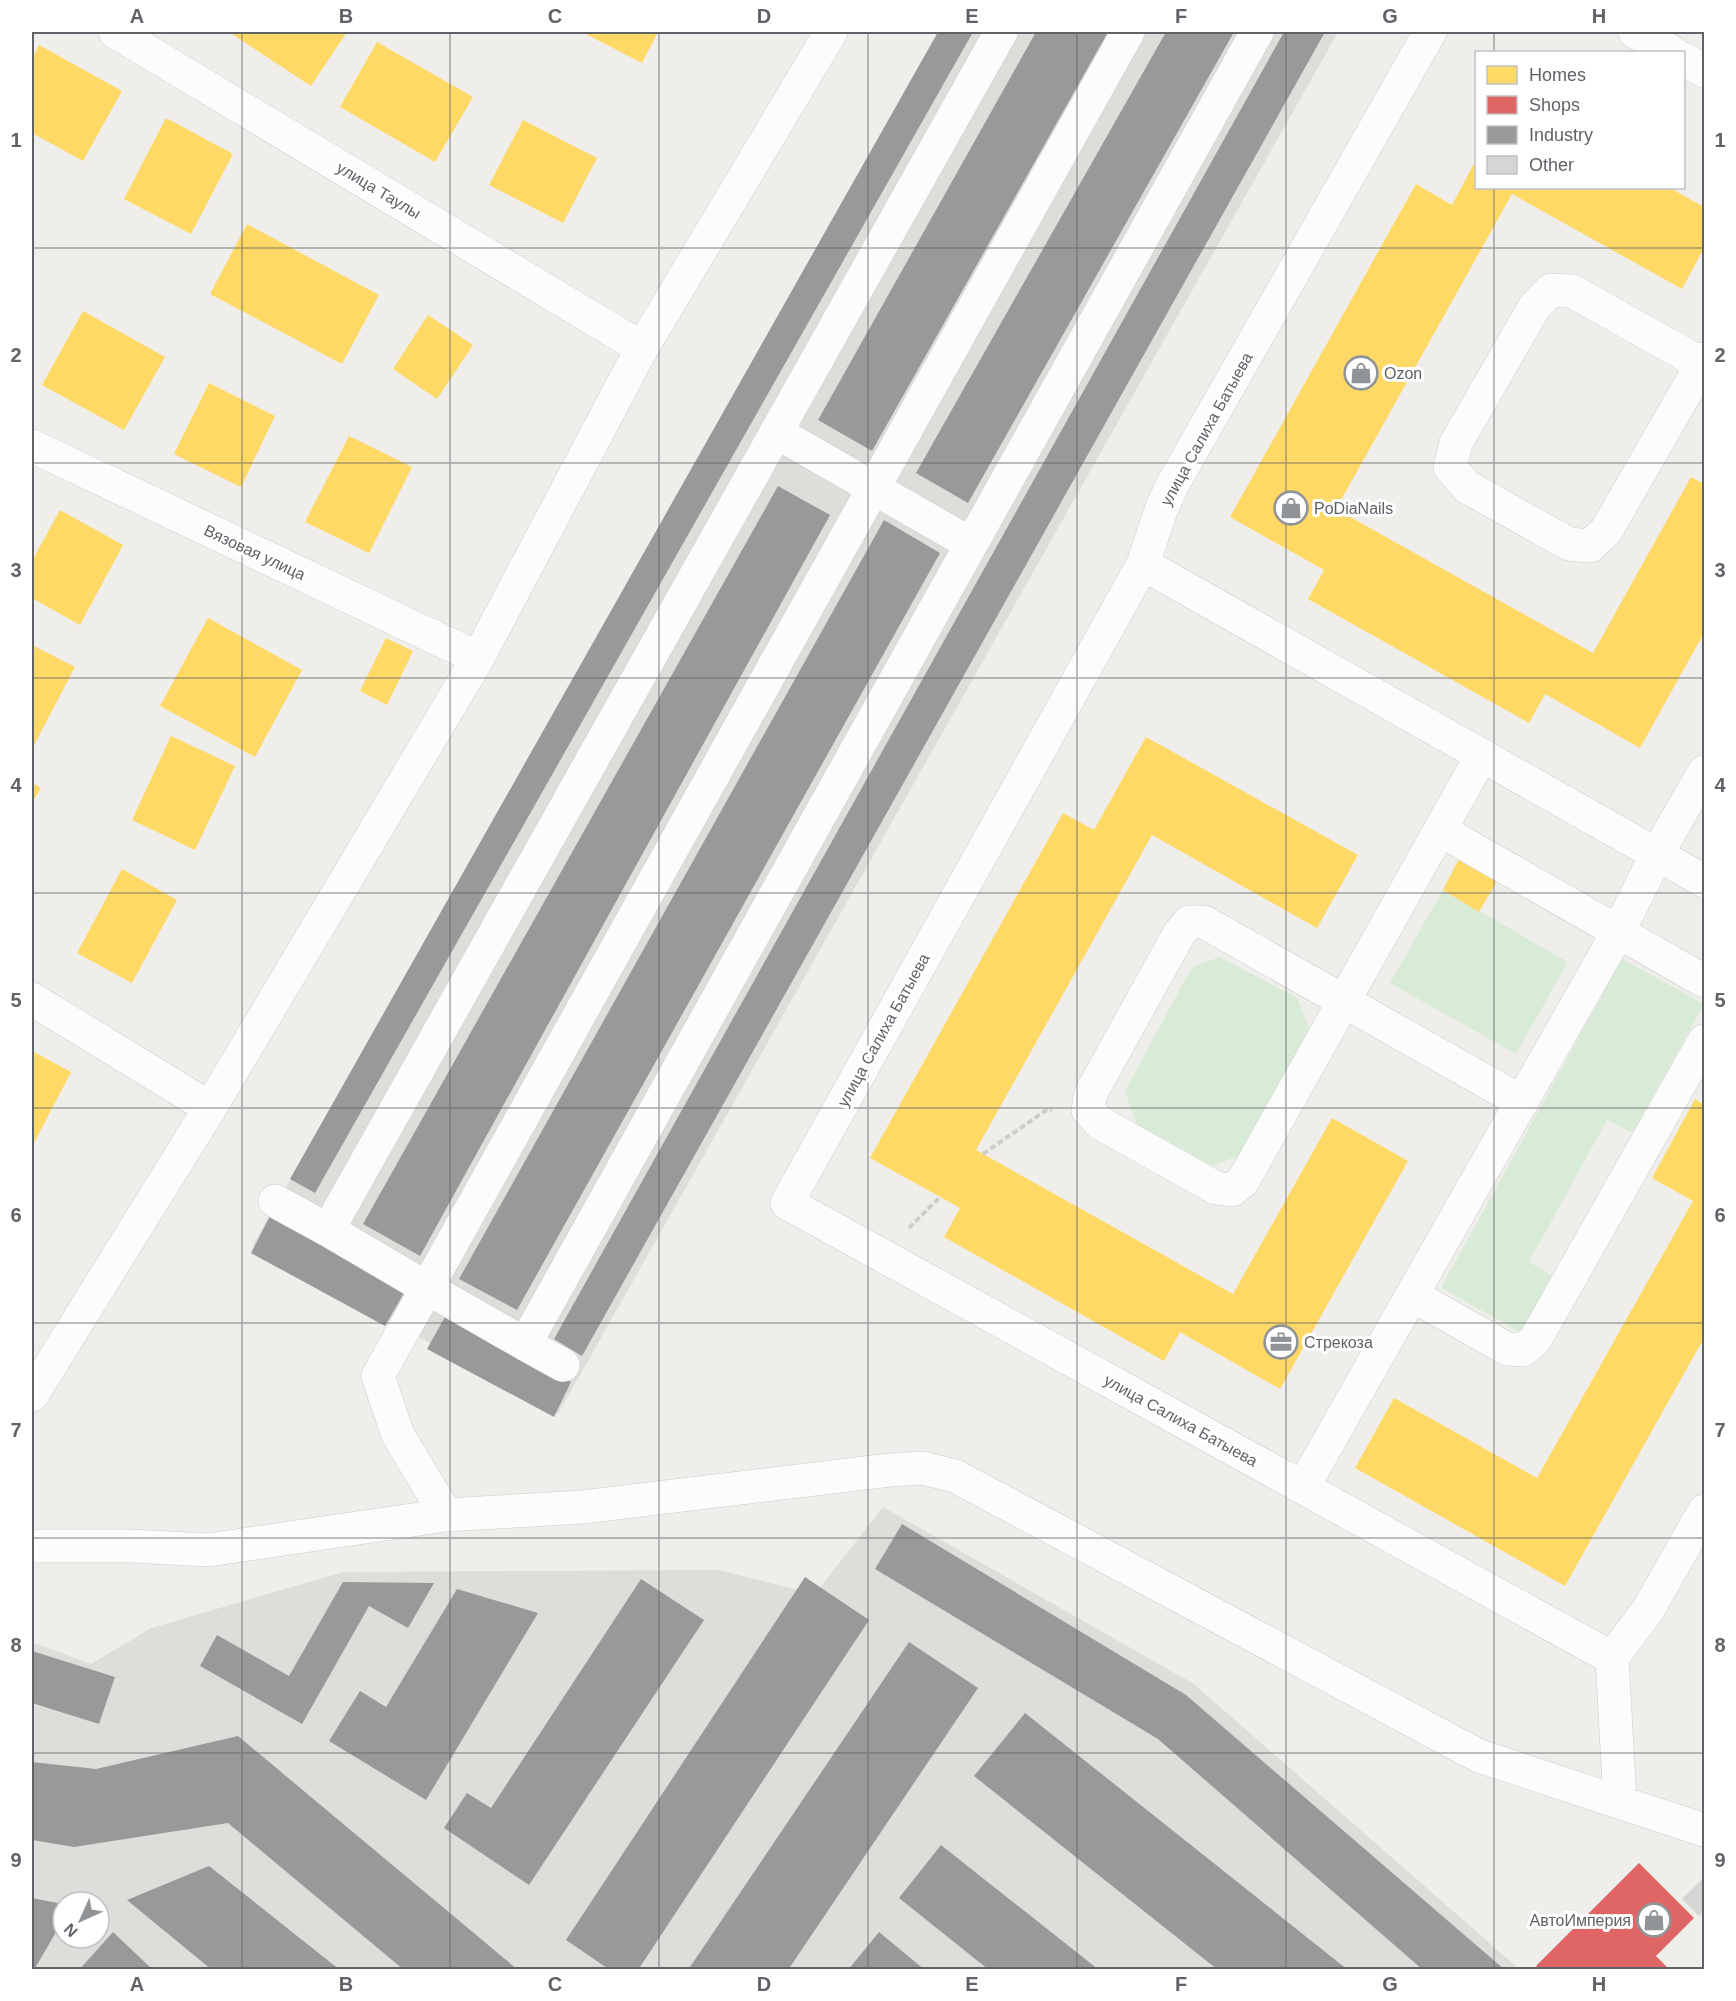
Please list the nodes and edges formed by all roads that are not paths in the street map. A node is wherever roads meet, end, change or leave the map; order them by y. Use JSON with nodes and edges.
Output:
{"nodes":[{"id":1,"x":115,"y":32,"type":"edge"},
{"id":2,"x":831,"y":32,"type":"edge"},
{"id":3,"x":1001,"y":32,"type":"edge"},
{"id":4,"x":1128,"y":32,"type":"edge"},
{"id":5,"x":1257,"y":32,"type":"edge"},
{"id":6,"x":1430,"y":32,"type":"edge"},
{"id":7,"x":1635,"y":32,"type":"edge"},
{"id":8,"x":1670,"y":51,"type":"edge"},
{"id":9,"x":1685,"y":60,"type":"edge"},
{"id":10,"x":1704,"y":71,"type":"edge"},
{"id":11,"x":642,"y":348,"type":"junction"},
{"id":12,"x":1704,"y":362,"type":"edge"},
{"id":13,"x":776,"y":432,"type":"junction"},
{"id":14,"x":32,"y":446,"type":"edge"},
{"id":15,"x":873,"y":488,"type":"junction"},
{"id":16,"x":971,"y":544,"type":"junction"},
{"id":17,"x":1143,"y":564,"type":"junction"},
{"id":18,"x":478,"y":658,"type":"junction"},
{"id":19,"x":1482,"y":755,"type":"junction"},
{"id":20,"x":1704,"y":772,"type":"edge"},
{"id":21,"x":1440,"y":830,"type":"junction"},
{"id":22,"x":1657,"y":854,"type":"junction"},
{"id":23,"x":1704,"y":881,"type":"edge"},
{"id":24,"x":1618,"y":932,"type":"junction"},
{"id":25,"x":1704,"y":981,"type":"edge"},
{"id":26,"x":32,"y":999,"type":"edge"},
{"id":27,"x":1344,"y":1002,"type":"junction"},
{"id":28,"x":1704,"y":1041,"type":"edge"},
{"id":29,"x":1522,"y":1102,"type":"junction"},
{"id":30,"x":210,"y":1108,"type":"junction"},
{"id":31,"x":275,"y":1201,"type":"dead end"},
{"id":32,"x":328,"y":1230,"type":"junction"},
{"id":33,"x":427,"y":1288,"type":"junction"},
{"id":34,"x":1412,"y":1295,"type":"junction"},
{"id":35,"x":525,"y":1344,"type":"junction"},
{"id":36,"x":563,"y":1365,"type":"dead end"},
{"id":37,"x":32,"y":1395,"type":"edge"},
{"id":38,"x":1303,"y":1487,"type":"junction"},
{"id":39,"x":1704,"y":1511,"type":"edge"},
{"id":40,"x":446,"y":1515,"type":"junction"},
{"id":41,"x":32,"y":1546,"type":"edge"},
{"id":42,"x":1612,"y":1658,"type":"junction"},
{"id":43,"x":1620,"y":1802,"type":"junction"},
{"id":44,"x":1704,"y":1830,"type":"edge"}],
"edges":[{"from":1,"to":11,"type":"street","name":"улица Таулы"},
{"from":2,"to":11,"type":"street"},
{"from":3,"to":13,"type":"street"},
{"from":4,"to":15,"type":"street"},
{"from":5,"to":16,"type":"street"},
{"from":6,"to":17,"type":"street","name":"улица Салиха Батыева"},
{"from":7,"to":8,"type":"street"},
{"from":9,"to":10,"type":"street"},
{"from":11,"to":18,"type":"street"},
{"from":12,"to":12,"type":"street"},
{"from":13,"to":15,"type":"street"},
{"from":13,"to":32,"type":"street"},
{"from":14,"to":18,"type":"street","name":"Вязовая улица"},
{"from":15,"to":16,"type":"street"},
{"from":15,"to":33,"type":"street"},
{"from":16,"to":35,"type":"street"},
{"from":17,"to":19,"type":"street"},
{"from":17,"to":38,"type":"street","name":"улица Салиха Батыева"},
{"from":18,"to":30,"type":"street"},
{"from":19,"to":21,"type":"street"},
{"from":19,"to":22,"type":"street"},
{"from":20,"to":22,"type":"street"},
{"from":21,"to":24,"type":"street"},
{"from":21,"to":27,"type":"street"},
{"from":22,"to":23,"type":"street"},
{"from":22,"to":24,"type":"street"},
{"from":24,"to":25,"type":"street"},
{"from":24,"to":29,"type":"street"},
{"from":26,"to":30,"type":"street"},
{"from":27,"to":27,"type":"street"},
{"from":27,"to":29,"type":"street"},
{"from":28,"to":34,"type":"street"},
{"from":29,"to":34,"type":"street"},
{"from":30,"to":37,"type":"street"},
{"from":31,"to":32,"type":"street"},
{"from":32,"to":33,"type":"street"},
{"from":33,"to":35,"type":"street"},
{"from":33,"to":40,"type":"street"},
{"from":34,"to":38,"type":"street"},
{"from":35,"to":36,"type":"street"},
{"from":38,"to":42,"type":"street","name":"улица Салиха Батыева"},
{"from":39,"to":42,"type":"street"},
{"from":40,"to":41,"type":"street"},
{"from":40,"to":43,"type":"street"},
{"from":42,"to":43,"type":"street"},
{"from":43,"to":44,"type":"street"}]}
